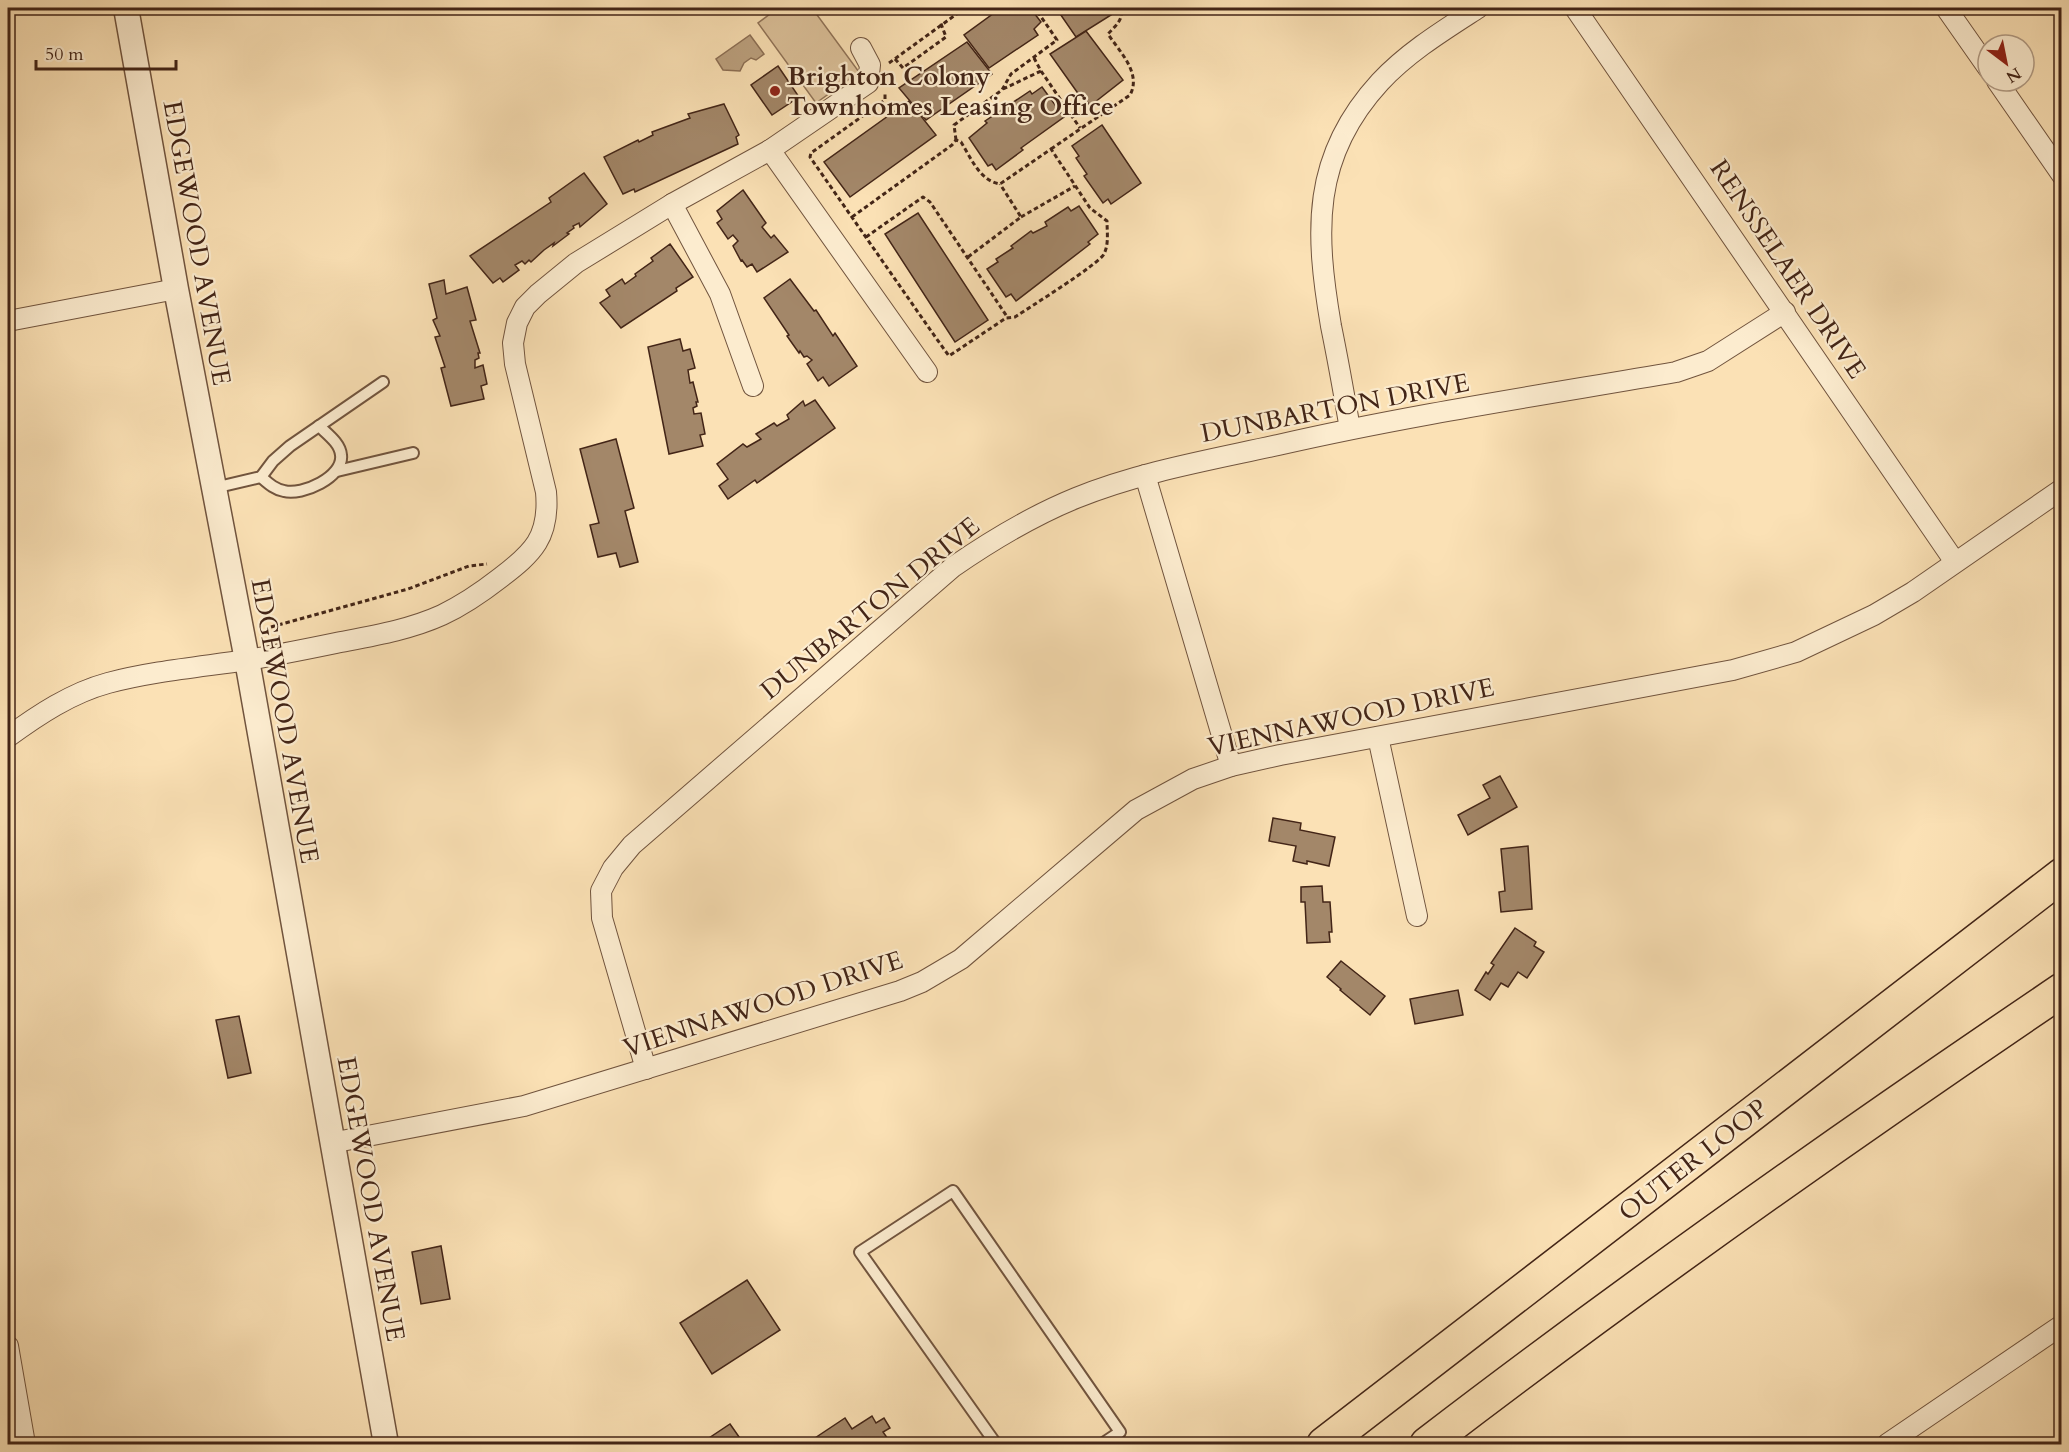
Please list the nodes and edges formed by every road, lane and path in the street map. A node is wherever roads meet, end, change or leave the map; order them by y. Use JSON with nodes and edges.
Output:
{"nodes":[{"id":1,"x":126,"y":8,"type":"edge"},
{"id":2,"x":965,"y":8,"type":"edge"},
{"id":3,"x":1035,"y":8,"type":"edge"},
{"id":4,"x":1120,"y":8,"type":"edge"},
{"id":5,"x":1478,"y":8,"type":"edge"},
{"id":6,"x":1575,"y":8,"type":"edge"},
{"id":7,"x":1946,"y":8,"type":"edge"},
{"id":8,"x":941,"y":23,"type":"junction"},
{"id":9,"x":861,"y":48,"type":"dead end"},
{"id":10,"x":1976,"y":51,"type":"edge"},
{"id":11,"x":895,"y":58,"type":"junction"},
{"id":12,"x":1034,"y":58,"type":"junction"},
{"id":13,"x":885,"y":65,"type":"dead end"},
{"id":14,"x":1041,"y":71,"type":"junction"},
{"id":15,"x":885,"y":88,"type":"dead end"},
{"id":16,"x":1002,"y":90,"type":"junction"},
{"id":17,"x":2005,"y":93,"type":"edge"},
{"id":18,"x":1080,"y":128,"type":"junction"},
{"id":19,"x":956,"y":140,"type":"junction"},
{"id":20,"x":1051,"y":149,"type":"junction"},
{"id":21,"x":770,"y":150,"type":"junction"},
{"id":22,"x":2061,"y":175,"type":"edge"},
{"id":23,"x":1000,"y":184,"type":"junction"},
{"id":24,"x":1075,"y":186,"type":"junction"},
{"id":25,"x":672,"y":204,"type":"junction"},
{"id":26,"x":852,"y":217,"type":"junction"},
{"id":27,"x":1021,"y":218,"type":"junction"},
{"id":28,"x":866,"y":237,"type":"junction"},
{"id":29,"x":968,"y":257,"type":"junction"},
{"id":30,"x":176,"y":289,"type":"junction"},
{"id":31,"x":1785,"y":312,"type":"junction"},
{"id":32,"x":1008,"y":318,"type":"junction"},
{"id":33,"x":8,"y":321,"type":"edge"},
{"id":34,"x":927,"y":372,"type":"dead end"},
{"id":35,"x":383,"y":382,"type":"dead end"},
{"id":36,"x":753,"y":386,"type":"dead end"},
{"id":37,"x":319,"y":426,"type":"junction"},
{"id":38,"x":1350,"y":429,"type":"junction"},
{"id":39,"x":413,"y":453,"type":"dead end"},
{"id":40,"x":337,"y":471,"type":"junction"},
{"id":41,"x":1145,"y":475,"type":"junction"},
{"id":42,"x":261,"y":477,"type":"junction"},
{"id":43,"x":214,"y":488,"type":"junction"},
{"id":44,"x":2061,"y":489,"type":"edge"},
{"id":45,"x":1955,"y":562,"type":"junction"},
{"id":46,"x":490,"y":564,"type":"dead end"},
{"id":47,"x":271,"y":627,"type":"dead end"},
{"id":48,"x":247,"y":660,"type":"junction"},
{"id":49,"x":8,"y":737,"type":"edge"},
{"id":50,"x":1378,"y":737,"type":"junction"},
{"id":51,"x":1231,"y":766,"type":"junction"},
{"id":52,"x":2061,"y":875,"type":"edge"},
{"id":53,"x":1417,"y":916,"type":"dead end"},
{"id":54,"x":2061,"y":990,"type":"edge"},
{"id":55,"x":646,"y":1069,"type":"junction"},
{"id":56,"x":331,"y":1143,"type":"junction"},
{"id":57,"x":2061,"y":1325,"type":"edge"},
{"id":58,"x":8,"y":1346,"type":"edge"},
{"id":59,"x":25,"y":1444,"type":"edge"},
{"id":60,"x":386,"y":1444,"type":"edge"},
{"id":61,"x":996,"y":1444,"type":"edge"},
{"id":62,"x":1102,"y":1444,"type":"edge"},
{"id":63,"x":1324,"y":1444,"type":"edge"},
{"id":64,"x":1427,"y":1444,"type":"edge"},
{"id":65,"x":1887,"y":1444,"type":"edge"}],
"edges":[{"from":1,"to":30,"type":"street","name":"EDGEWOOD AVENUE"},
{"from":2,"to":8,"type":"path"},
{"from":3,"to":12,"type":"path"},
{"from":4,"to":18,"type":"path"},
{"from":5,"to":38,"type":"street"},
{"from":6,"to":31,"type":"street","name":"RENSSELAER DRIVE"},
{"from":7,"to":10,"type":"street"},
{"from":8,"to":11,"type":"path"},
{"from":8,"to":11,"type":"path"},
{"from":9,"to":21,"type":"street"},
{"from":11,"to":13,"type":"path"},
{"from":12,"to":14,"type":"path"},
{"from":12,"to":16,"type":"path"},
{"from":14,"to":16,"type":"path"},
{"from":14,"to":18,"type":"path"},
{"from":15,"to":26,"type":"path"},
{"from":16,"to":19,"type":"path"},
{"from":17,"to":22,"type":"street"},
{"from":18,"to":20,"type":"path"},
{"from":19,"to":23,"type":"path"},
{"from":19,"to":26,"type":"path"},
{"from":20,"to":23,"type":"path"},
{"from":20,"to":24,"type":"path"},
{"from":21,"to":25,"type":"street"},
{"from":21,"to":34,"type":"street"},
{"from":23,"to":27,"type":"path"},
{"from":24,"to":27,"type":"path"},
{"from":24,"to":32,"type":"path"},
{"from":25,"to":36,"type":"street"},
{"from":25,"to":48,"type":"street"},
{"from":26,"to":28,"type":"path"},
{"from":27,"to":29,"type":"path"},
{"from":28,"to":29,"type":"path"},
{"from":28,"to":32,"type":"path"},
{"from":29,"to":32,"type":"path"},
{"from":30,"to":33,"type":"street"},
{"from":30,"to":43,"type":"street","name":"EDGEWOOD AVENUE"},
{"from":31,"to":38,"type":"street","name":"DUNBARTON DRIVE"},
{"from":31,"to":45,"type":"street","name":"RENSSELAER DRIVE"},
{"from":35,"to":37,"type":"lane"},
{"from":37,"to":40,"type":"lane"},
{"from":37,"to":42,"type":"lane"},
{"from":38,"to":41,"type":"street","name":"DUNBARTON DRIVE"},
{"from":39,"to":40,"type":"lane"},
{"from":40,"to":42,"type":"lane"},
{"from":41,"to":51,"type":"street"},
{"from":41,"to":55,"type":"street","name":"DUNBARTON DRIVE"},
{"from":42,"to":43,"type":"lane"},
{"from":43,"to":48,"type":"street","name":"EDGEWOOD AVENUE"},
{"from":44,"to":45,"type":"street","name":"VIENNAWOOD DRIVE"},
{"from":45,"to":50,"type":"street","name":"VIENNAWOOD DRIVE"},
{"from":46,"to":47,"type":"path"},
{"from":48,"to":49,"type":"street"},
{"from":48,"to":56,"type":"street","name":"EDGEWOOD AVENUE"},
{"from":50,"to":51,"type":"street","name":"VIENNAWOOD DRIVE"},
{"from":50,"to":53,"type":"street"},
{"from":51,"to":55,"type":"street","name":"VIENNAWOOD DRIVE"},
{"from":52,"to":63,"type":"highway","name":"OUTER LOOP"},
{"from":54,"to":64,"type":"highway"},
{"from":55,"to":56,"type":"street","name":"VIENNAWOOD DRIVE"},
{"from":56,"to":60,"type":"street","name":"EDGEWOOD AVENUE"},
{"from":57,"to":65,"type":"street"},
{"from":58,"to":59,"type":"street"},
{"from":61,"to":62,"type":"lane"}]}
